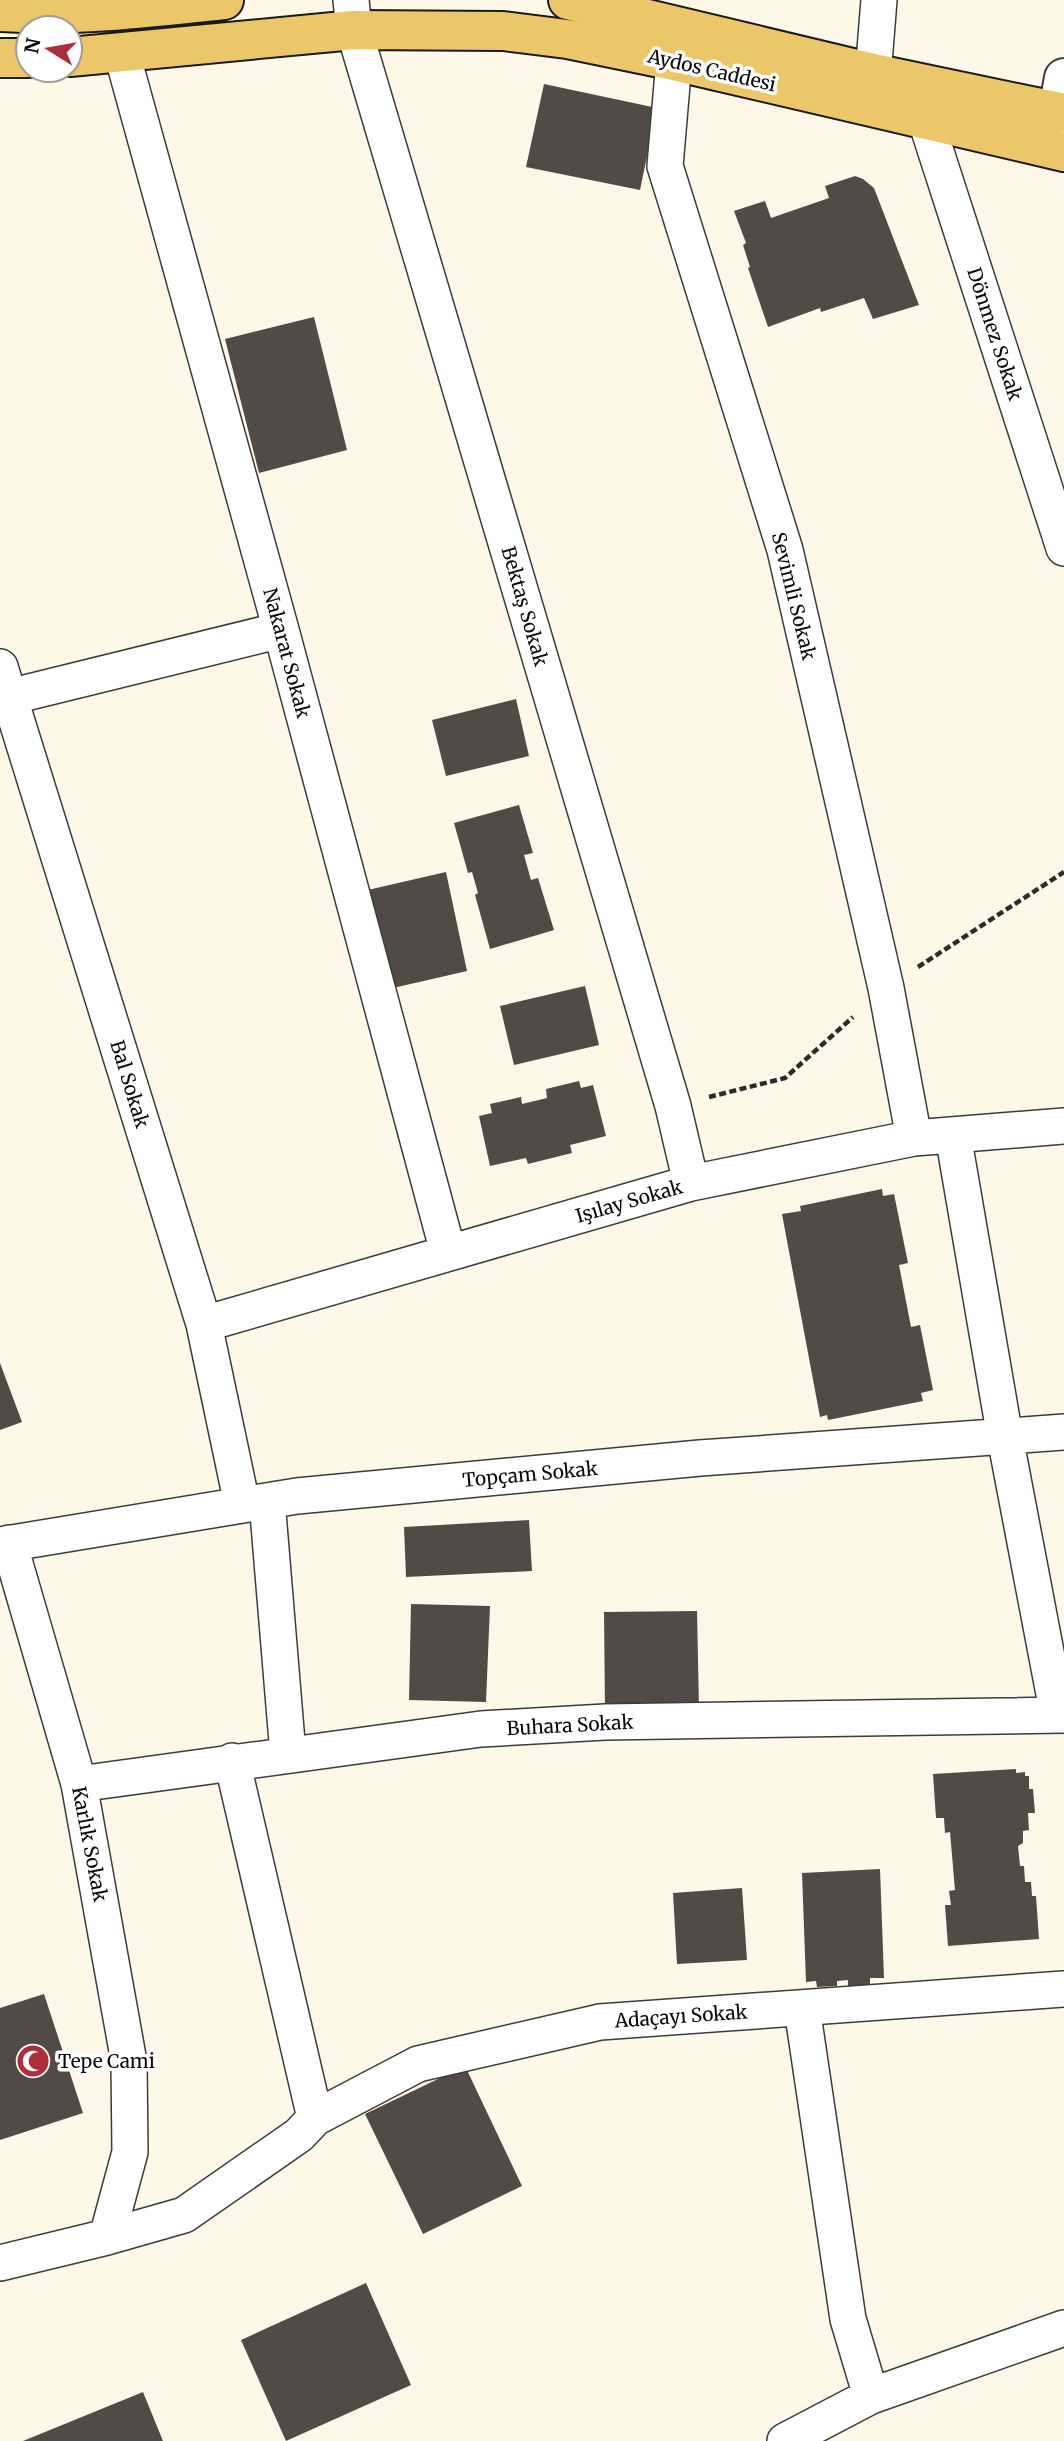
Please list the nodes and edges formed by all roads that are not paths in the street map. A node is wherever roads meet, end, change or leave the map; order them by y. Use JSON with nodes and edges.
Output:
{"nodes":[{"id":1,"x":223,"y":0,"type":"edge"},
{"id":2,"x":568,"y":0,"type":"edge"},
{"id":3,"x":879,"y":0,"type":"edge"},
{"id":4,"x":612,"y":5,"type":"edge"},
{"id":5,"x":18,"y":9,"type":"edge"},
{"id":6,"x":353,"y":15,"type":"edge"},
{"id":7,"x":122,"y":54,"type":"junction"},
{"id":8,"x":84,"y":56,"type":"edge"},
{"id":9,"x":674,"y":61,"type":"junction"},
{"id":10,"x":872,"y":90,"type":"junction"},
{"id":11,"x":1062,"y":101,"type":"edge"},
{"id":12,"x":926,"y":121,"type":"junction"},
{"id":13,"x":1057,"y":150,"type":"edge"},
{"id":14,"x":1064,"y":548,"type":"edge"},
{"id":15,"x":281,"y":630,"type":"junction"},
{"id":16,"x":4,"y":682,"type":"edge"},
{"id":17,"x":1064,"y":1126,"type":"edge"},
{"id":18,"x":953,"y":1135,"type":"junction"},
{"id":19,"x":914,"y":1138,"type":"junction"},
{"id":20,"x":691,"y":1183,"type":"junction"},
{"id":21,"x":448,"y":1252,"type":"junction"},
{"id":22,"x":204,"y":1324,"type":"junction"},
{"id":23,"x":1064,"y":1433,"type":"edge"},
{"id":24,"x":1005,"y":1437,"type":"junction"},
{"id":25,"x":255,"y":1502,"type":"junction"},
{"id":26,"x":5,"y":1544,"type":"edge"},
{"id":27,"x":1061,"y":1715,"type":"edge"},
{"id":28,"x":288,"y":1754,"type":"junction"},
{"id":29,"x":232,"y":1761,"type":"junction"},
{"id":30,"x":79,"y":1784,"type":"junction"},
{"id":31,"x":1064,"y":1989,"type":"edge"},
{"id":32,"x":802,"y":2008,"type":"junction"},
{"id":33,"x":315,"y":2118,"type":"junction"},
{"id":34,"x":107,"y":2237,"type":"junction"},
{"id":35,"x":0,"y":2263,"type":"edge"},
{"id":36,"x":1064,"y":2328,"type":"edge"},
{"id":37,"x":870,"y":2396,"type":"junction"},
{"id":38,"x":785,"y":2441,"type":"edge"}],
"edges":[{"from":1,"to":5,"type":"main road"},
{"from":2,"to":4,"type":"main road","name":"Aydos Caddesi"},
{"from":3,"to":10,"type":"street"},
{"from":4,"to":10,"type":"main road","name":"Aydos Caddesi"},
{"from":6,"to":7,"type":"main road","name":"Aydos Caddesi"},
{"from":6,"to":9,"type":"main road","name":"Aydos Caddesi"},
{"from":6,"to":20,"type":"street","name":"Bektaş Sokak"},
{"from":7,"to":8,"type":"main road","name":"Aydos Caddesi"},
{"from":7,"to":15,"type":"street","name":"Nakarat Sokak"},
{"from":9,"to":10,"type":"main road","name":"Aydos Caddesi"},
{"from":9,"to":19,"type":"street","name":"Sevimli Sokak"},
{"from":10,"to":11,"type":"main road","name":"Aydos Caddesi"},
{"from":10,"to":12,"type":"main road","name":"Aydos Caddesi"},
{"from":11,"to":13,"type":"street"},
{"from":12,"to":13,"type":"main road","name":"Aydos Caddesi"},
{"from":12,"to":14,"type":"street","name":"Dönmez Sokak"},
{"from":15,"to":16,"type":"street"},
{"from":15,"to":21,"type":"street","name":"Nakarat Sokak"},
{"from":16,"to":22,"type":"street","name":"Bal Sokak"},
{"from":17,"to":18,"type":"street","name":"Işılay Sokak"},
{"from":18,"to":19,"type":"street","name":"Işılay Sokak"},
{"from":18,"to":24,"type":"street"},
{"from":19,"to":20,"type":"street","name":"Işılay Sokak"},
{"from":20,"to":21,"type":"street","name":"Işılay Sokak"},
{"from":21,"to":22,"type":"street","name":"Işılay Sokak"},
{"from":22,"to":25,"type":"street","name":"Bal Sokak"},
{"from":23,"to":24,"type":"street","name":"Topçam Sokak"},
{"from":24,"to":25,"type":"street","name":"Topçam Sokak"},
{"from":24,"to":27,"type":"street"},
{"from":25,"to":26,"type":"street","name":"Topçam Sokak"},
{"from":25,"to":28,"type":"street","name":"Bal Sokak"},
{"from":26,"to":30,"type":"street","name":"Karlık Sokak"},
{"from":27,"to":28,"type":"street","name":"Buhara Sokak"},
{"from":28,"to":29,"type":"street","name":"Buhara Sokak"},
{"from":29,"to":30,"type":"street","name":"Buhara Sokak"},
{"from":29,"to":33,"type":"street"},
{"from":30,"to":34,"type":"street","name":"Karlık Sokak"},
{"from":31,"to":32,"type":"street","name":"Adaçayı Sokak"},
{"from":32,"to":33,"type":"street","name":"Adaçayı Sokak"},
{"from":32,"to":37,"type":"street"},
{"from":33,"to":34,"type":"street","name":"Adaçayı Sokak"},
{"from":34,"to":35,"type":"street","name":"Adaçayı Sokak"},
{"from":36,"to":37,"type":"street"},
{"from":37,"to":38,"type":"street"}]}
